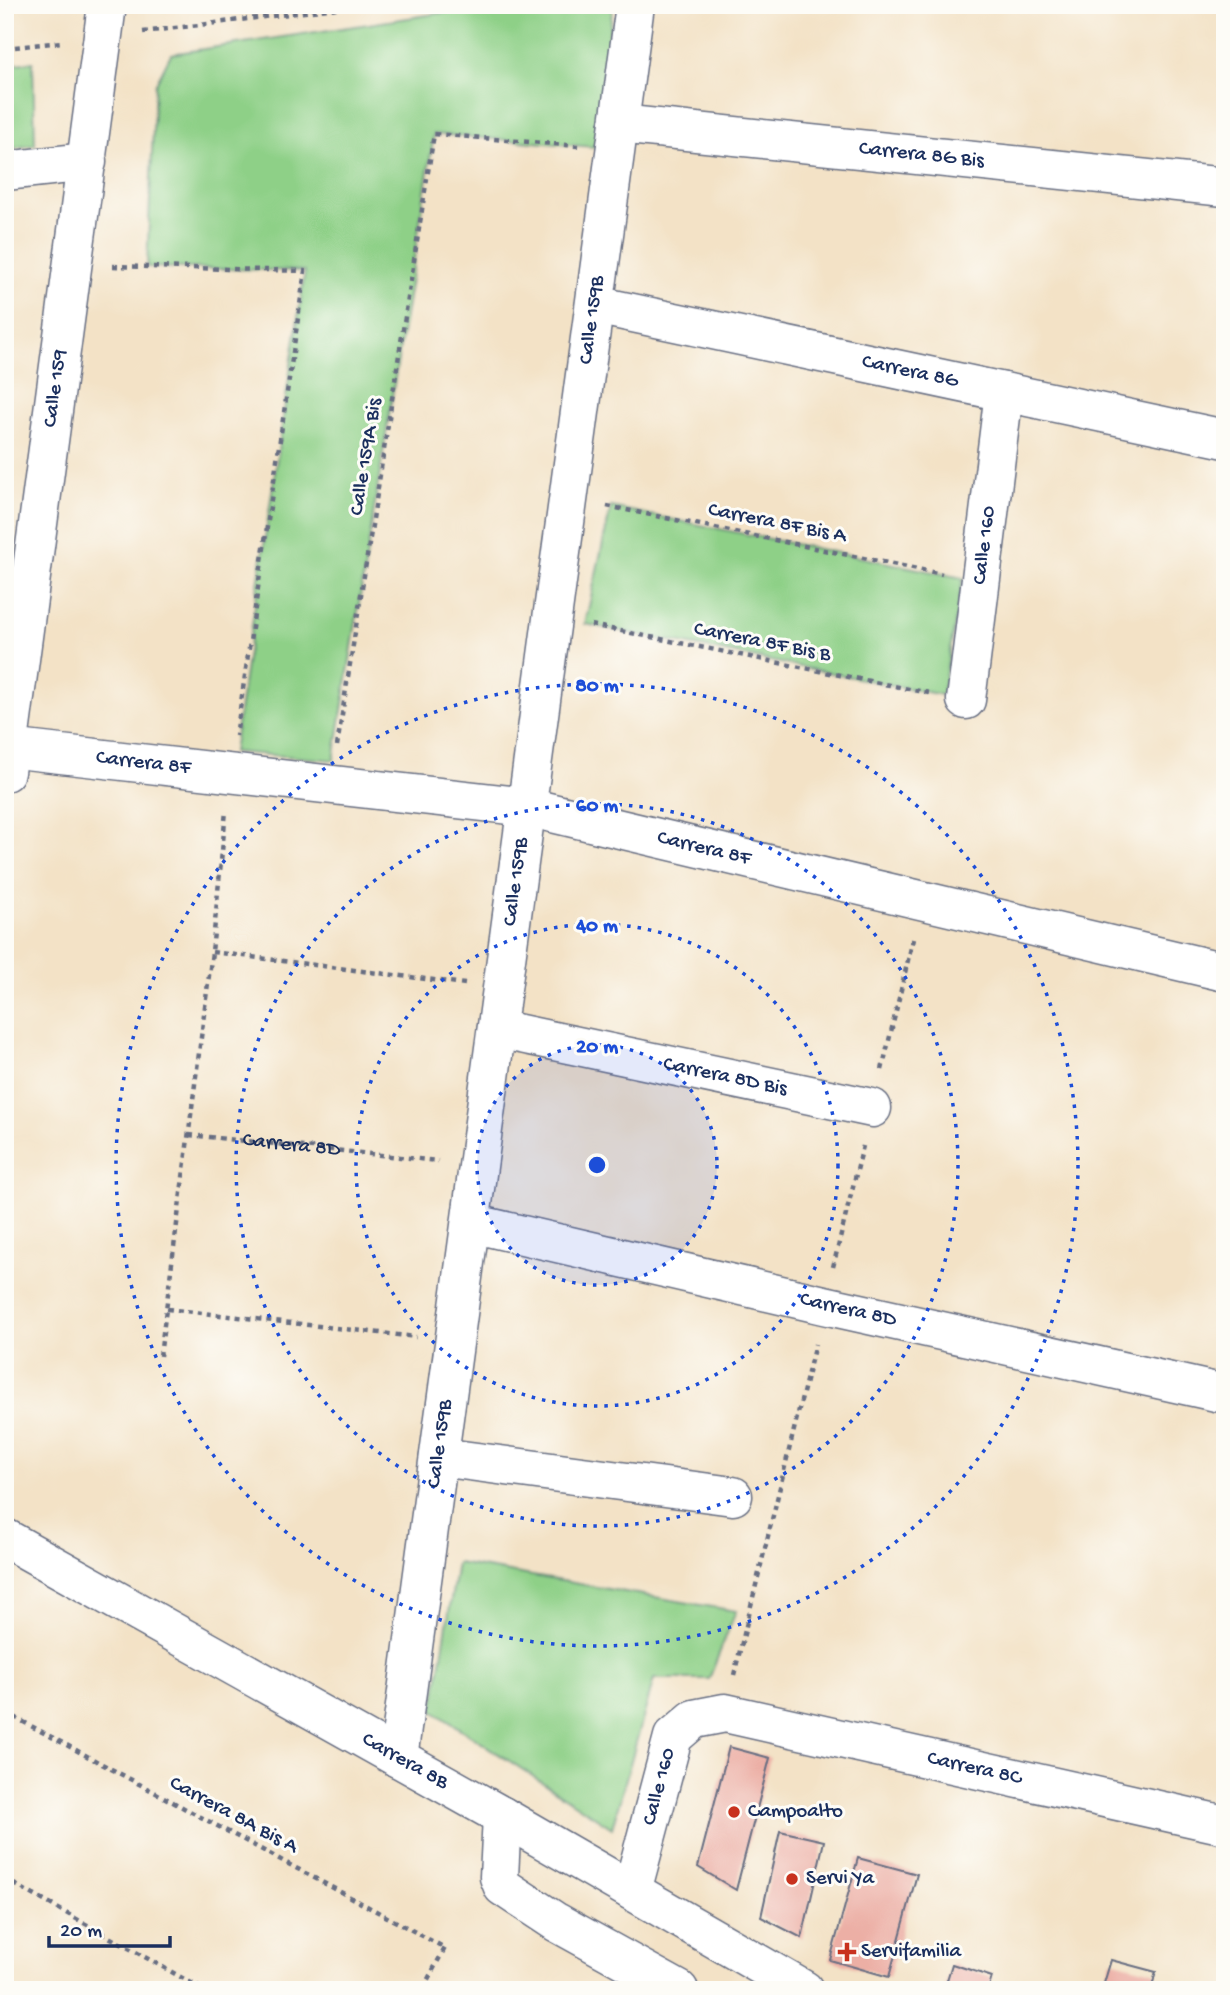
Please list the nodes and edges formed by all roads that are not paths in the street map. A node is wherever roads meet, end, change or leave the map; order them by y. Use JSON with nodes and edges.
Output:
{"nodes":[{"id":1,"x":635,"y":5,"type":"edge"},
{"id":2,"x":105,"y":21,"type":"edge"},
{"id":3,"x":618,"y":137,"type":"junction"},
{"id":4,"x":87,"y":162,"type":"junction"},
{"id":5,"x":5,"y":171,"type":"edge"},
{"id":6,"x":1225,"y":187,"type":"edge"},
{"id":7,"x":595,"y":305,"type":"junction"},
{"id":8,"x":1004,"y":392,"type":"junction"},
{"id":9,"x":1225,"y":439,"type":"edge"},
{"id":10,"x":966,"y":700,"type":"road end"},
{"id":11,"x":7,"y":760,"type":"edge"},
{"id":12,"x":527,"y":807,"type":"junction"},
{"id":13,"x":1225,"y":972,"type":"edge"},
{"id":14,"x":496,"y":1029,"type":"junction"},
{"id":15,"x":872,"y":1108,"type":"dead end"},
{"id":16,"x":471,"y":1223,"type":"junction"},
{"id":17,"x":1225,"y":1394,"type":"edge"},
{"id":18,"x":439,"y":1457,"type":"junction"},
{"id":19,"x":733,"y":1496,"type":"dead end"},
{"id":20,"x":5,"y":1538,"type":"edge"},
{"id":21,"x":725,"y":1713,"type":"joint"},
{"id":22,"x":398,"y":1758,"type":"junction"},
{"id":23,"x":502,"y":1816,"type":"junction"},
{"id":24,"x":1225,"y":1825,"type":"edge"},
{"id":25,"x":632,"y":1891,"type":"junction"},
{"id":26,"x":792,"y":1987,"type":"edge"},
{"id":27,"x":679,"y":1990,"type":"edge"}],
"edges":[{"from":1,"to":3,"type":"street","name":"Calle 159B"},
{"from":2,"to":4,"type":"street","name":"Calle 159"},
{"from":3,"to":6,"type":"street","name":"Carrera 8G Bis"},
{"from":3,"to":7,"type":"street","name":"Calle 159B"},
{"from":4,"to":5,"type":"street"},
{"from":4,"to":11,"type":"street","name":"Calle 159"},
{"from":7,"to":8,"type":"street","name":"Carrera 8G"},
{"from":7,"to":12,"type":"street","name":"Calle 159B"},
{"from":8,"to":9,"type":"street","name":"Carrera 8G"},
{"from":8,"to":10,"type":"street","name":"Calle 160"},
{"from":11,"to":12,"type":"street","name":"Carrera 8F"},
{"from":12,"to":13,"type":"street","name":"Carrera 8F"},
{"from":12,"to":14,"type":"street","name":"Calle 159B"},
{"from":14,"to":15,"type":"street","name":"Carrera 8D Bis"},
{"from":14,"to":16,"type":"street","name":"Calle 159B"},
{"from":16,"to":17,"type":"street","name":"Carrera 8D"},
{"from":16,"to":18,"type":"street","name":"Calle 159B"},
{"from":18,"to":19,"type":"street"},
{"from":18,"to":22,"type":"street","name":"Calle 159B"},
{"from":20,"to":22,"type":"street","name":"Carrera 8B"},
{"from":21,"to":24,"type":"street","name":"Carrera 8C"},
{"from":21,"to":25,"type":"street","name":"Calle 160"},
{"from":22,"to":23,"type":"street","name":"Carrera 8B"},
{"from":23,"to":25,"type":"street","name":"Carrera 8B"},
{"from":23,"to":27,"type":"street"},
{"from":25,"to":26,"type":"street","name":"Carrera 8B"}]}
